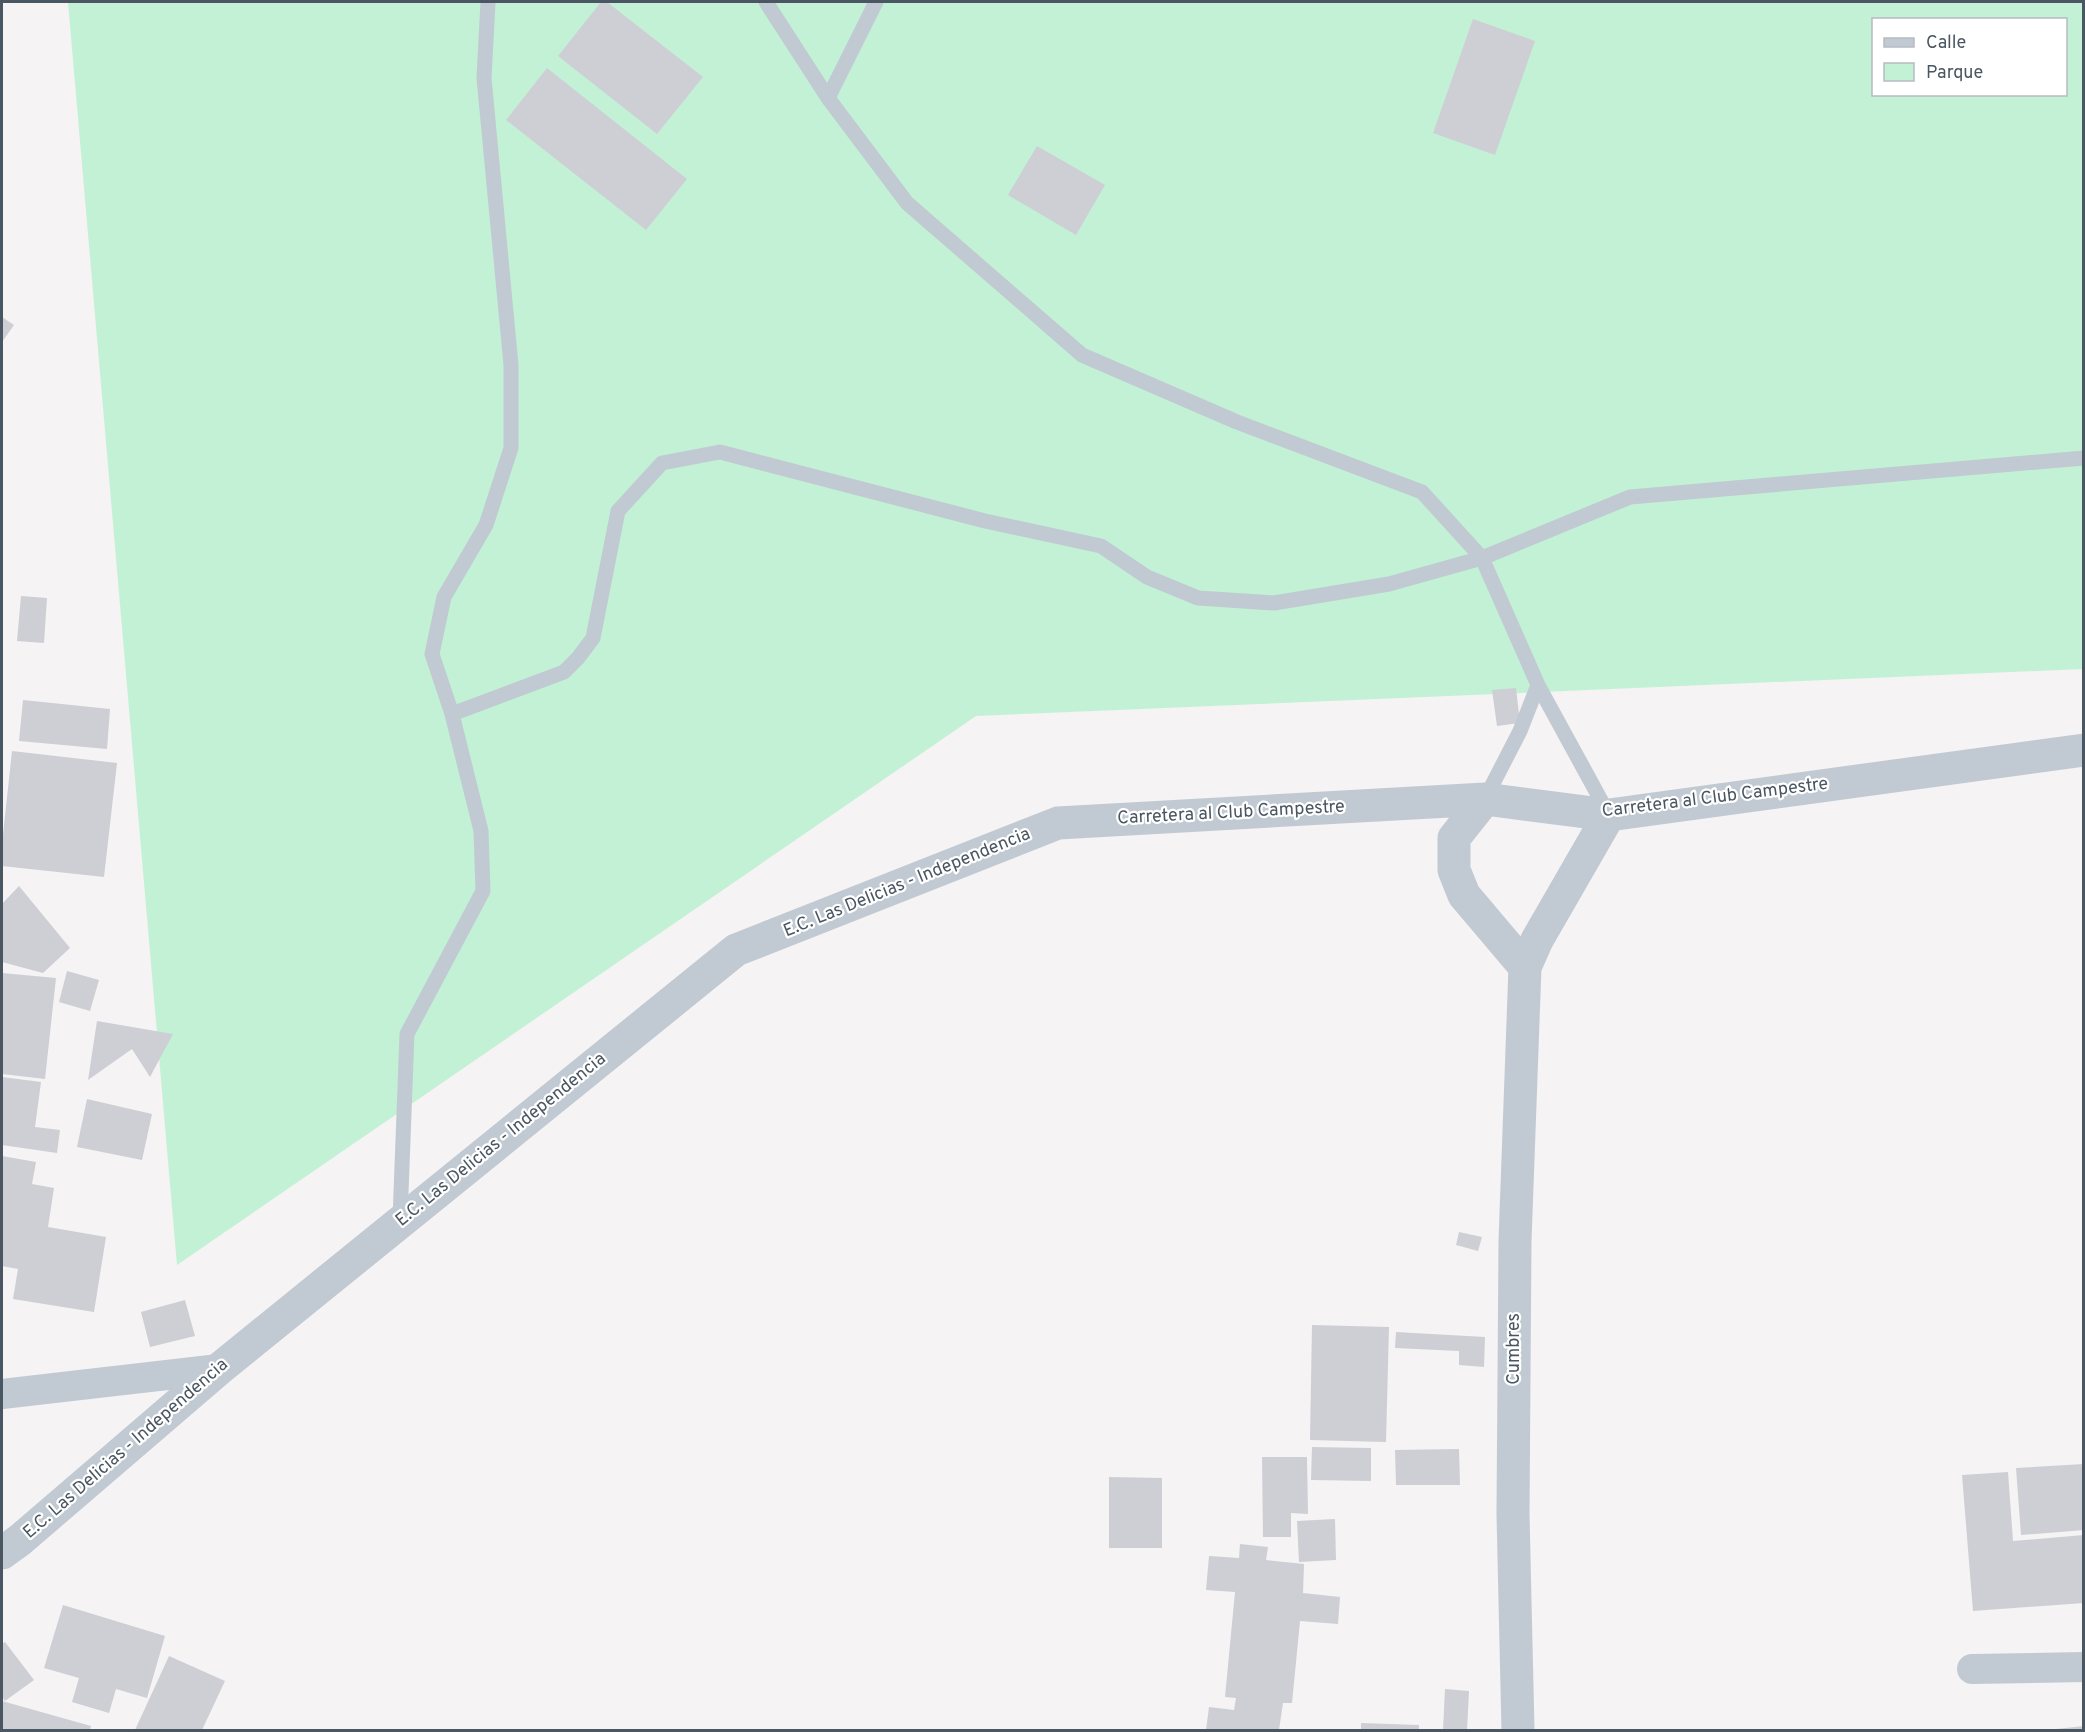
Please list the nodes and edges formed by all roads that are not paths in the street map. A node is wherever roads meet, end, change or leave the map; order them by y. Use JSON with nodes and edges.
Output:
{"nodes":[{"id":1,"x":488,"y":2,"type":"edge"},
{"id":2,"x":766,"y":2,"type":"edge"},
{"id":3,"x":876,"y":2,"type":"edge"},
{"id":4,"x":828,"y":98,"type":"junction"},
{"id":5,"x":2084,"y":458,"type":"edge"},
{"id":6,"x":1482,"y":558,"type":"junction"},
{"id":7,"x":1538,"y":685,"type":"junction"},
{"id":8,"x":452,"y":714,"type":"junction"},
{"id":9,"x":2084,"y":750,"type":"edge"},
{"id":10,"x":1485,"y":799,"type":"junction"},
{"id":11,"x":1609,"y":815,"type":"junction"},
{"id":12,"x":1058,"y":823,"type":"joint"},
{"id":13,"x":1525,"y":967,"type":"junction"},
{"id":14,"x":400,"y":1222,"type":"junction"},
{"id":15,"x":219,"y":1369,"type":"junction"},
{"id":16,"x":2,"y":1394,"type":"edge"},
{"id":17,"x":2,"y":1553,"type":"edge"},
{"id":18,"x":2084,"y":1667,"type":"edge"},
{"id":19,"x":1972,"y":1669,"type":"dead end"},
{"id":20,"x":1518,"y":1731,"type":"edge"}],
"edges":[{"from":1,"to":8,"type":"lane"},
{"from":2,"to":4,"type":"lane"},
{"from":3,"to":4,"type":"lane"},
{"from":4,"to":6,"type":"lane"},
{"from":5,"to":6,"type":"lane"},
{"from":6,"to":7,"type":"lane"},
{"from":6,"to":8,"type":"lane"},
{"from":7,"to":10,"type":"lane"},
{"from":7,"to":11,"type":"lane"},
{"from":8,"to":14,"type":"lane"},
{"from":9,"to":11,"type":"street","name":"Carretera al Club Campestre"},
{"from":10,"to":11,"type":"street","name":"Carretera al Club Campestre"},
{"from":10,"to":12,"type":"street","name":"Carretera al Club Campestre"},
{"from":10,"to":13,"type":"street"},
{"from":11,"to":13,"type":"street","name":"Cumbres"},
{"from":12,"to":14,"type":"street","name":"E.C. Las Delicias - Independencia"},
{"from":13,"to":20,"type":"street","name":"Cumbres"},
{"from":14,"to":15,"type":"street","name":"E.C. Las Delicias - Independencia"},
{"from":15,"to":16,"type":"street"},
{"from":15,"to":17,"type":"street","name":"E.C. Las Delicias - Independencia"},
{"from":18,"to":19,"type":"street"}]}
